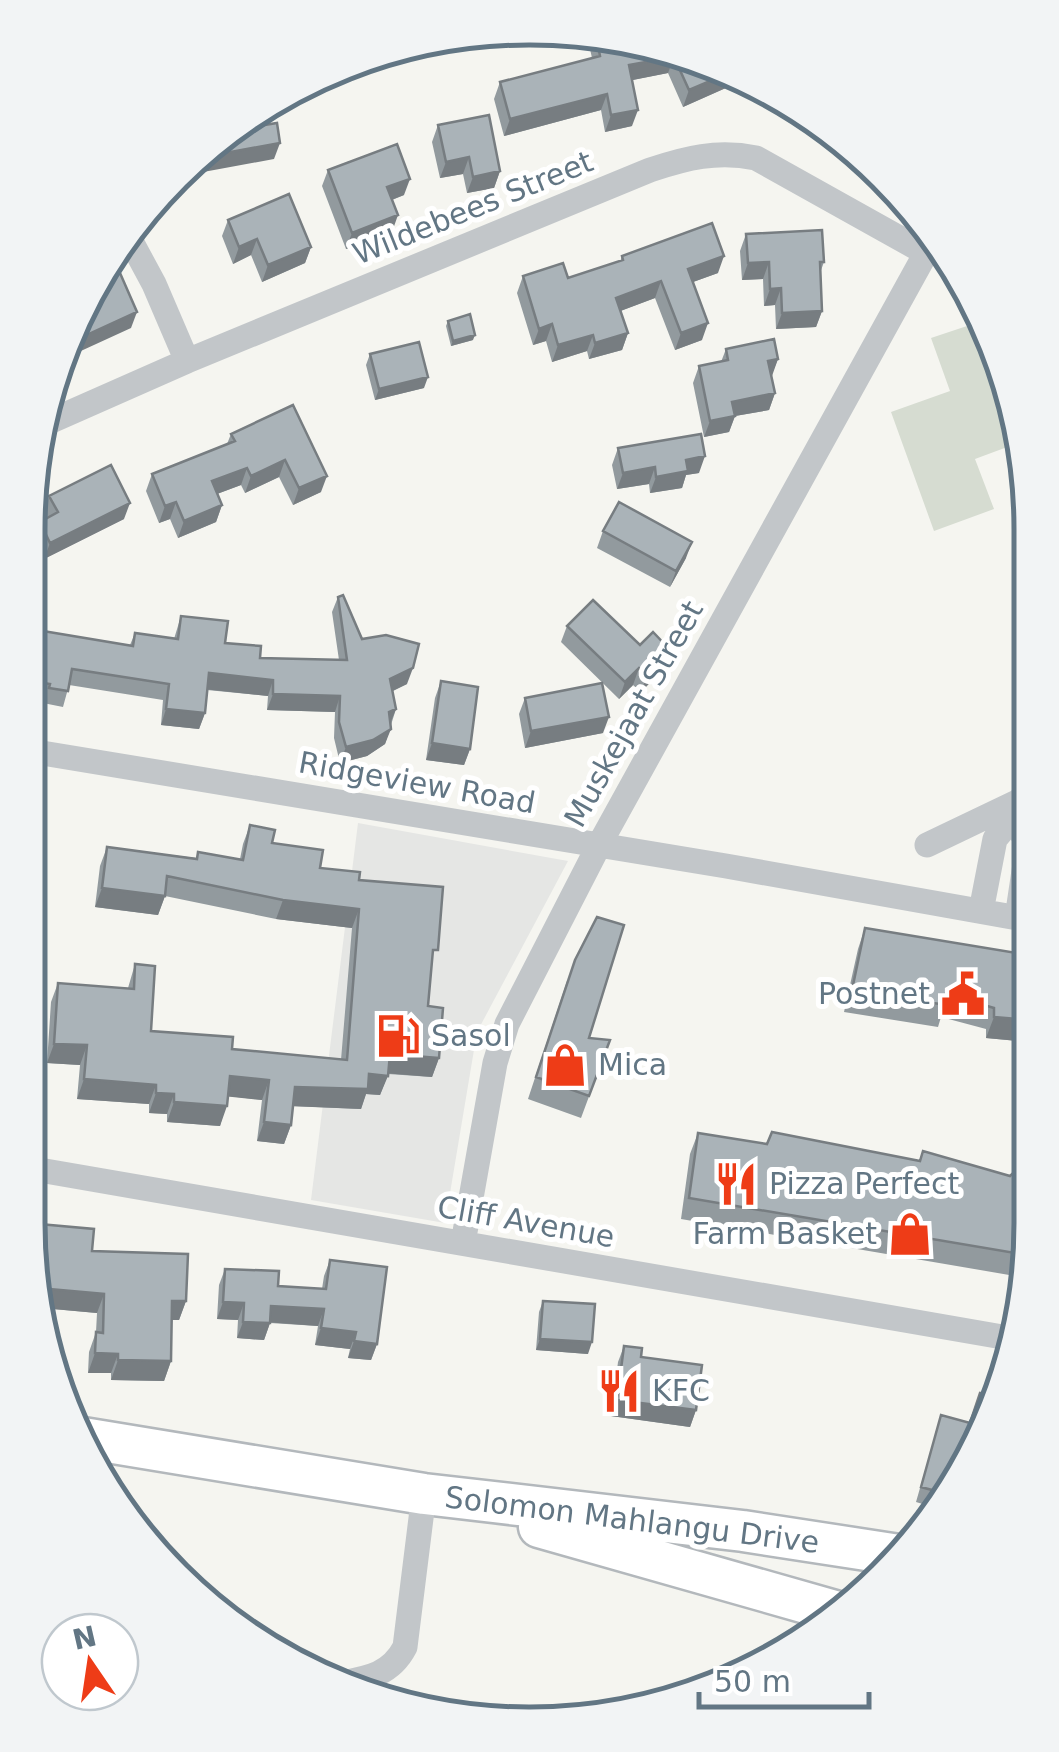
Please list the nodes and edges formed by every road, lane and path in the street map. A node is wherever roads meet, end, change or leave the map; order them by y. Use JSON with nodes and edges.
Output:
{"nodes":[{"id":1,"x":920,"y":243,"type":"edge"},
{"id":2,"x":135,"y":249,"type":"edge"},
{"id":3,"x":927,"y":252,"type":"edge"},
{"id":4,"x":187,"y":361,"type":"junction"},
{"id":5,"x":59,"y":417,"type":"edge"},
{"id":6,"x":45,"y":753,"type":"edge"},
{"id":7,"x":1014,"y":806,"type":"edge"},
{"id":8,"x":1014,"y":812,"type":"edge"},
{"id":9,"x":927,"y":844,"type":"dead end"},
{"id":10,"x":598,"y":847,"type":"junction"},
{"id":11,"x":981,"y":912,"type":"junction"},
{"id":12,"x":1014,"y":918,"type":"edge"},
{"id":13,"x":45,"y":1171,"type":"edge"},
{"id":14,"x":463,"y":1243,"type":"junction"},
{"id":15,"x":1000,"y":1337,"type":"edge"},
{"id":16,"x":97,"y":1440,"type":"edge"},
{"id":17,"x":424,"y":1494,"type":"junction"},
{"id":18,"x":884,"y":1553,"type":"edge"},
{"id":19,"x":823,"y":1608,"type":"edge"},
{"id":20,"x":368,"y":1679,"type":"edge"}],
"edges":[{"from":1,"to":4,"type":"street","name":"Wildebees Street"},
{"from":2,"to":4,"type":"street"},
{"from":3,"to":10,"type":"street","name":"Muskejaat Street"},
{"from":4,"to":5,"type":"street","name":"Wildebees Street"},
{"from":6,"to":10,"type":"street","name":"Ridgeview Road"},
{"from":7,"to":9,"type":"street"},
{"from":8,"to":11,"type":"street"},
{"from":10,"to":11,"type":"street","name":"Ridgeview Road"},
{"from":10,"to":14,"type":"street","name":"Muskejaat Street"},
{"from":11,"to":12,"type":"street","name":"Ridgeview Road"},
{"from":13,"to":14,"type":"street","name":"Cliff Avenue"},
{"from":14,"to":15,"type":"street","name":"Cliff Avenue"},
{"from":16,"to":17,"type":"main road","name":"Solomon Mahlangu Drive"},
{"from":17,"to":18,"type":"main road","name":"Solomon Mahlangu Drive"},
{"from":17,"to":19,"type":"main road","name":"Solomon Mahlangu Drive"},
{"from":17,"to":20,"type":"street"}]}
